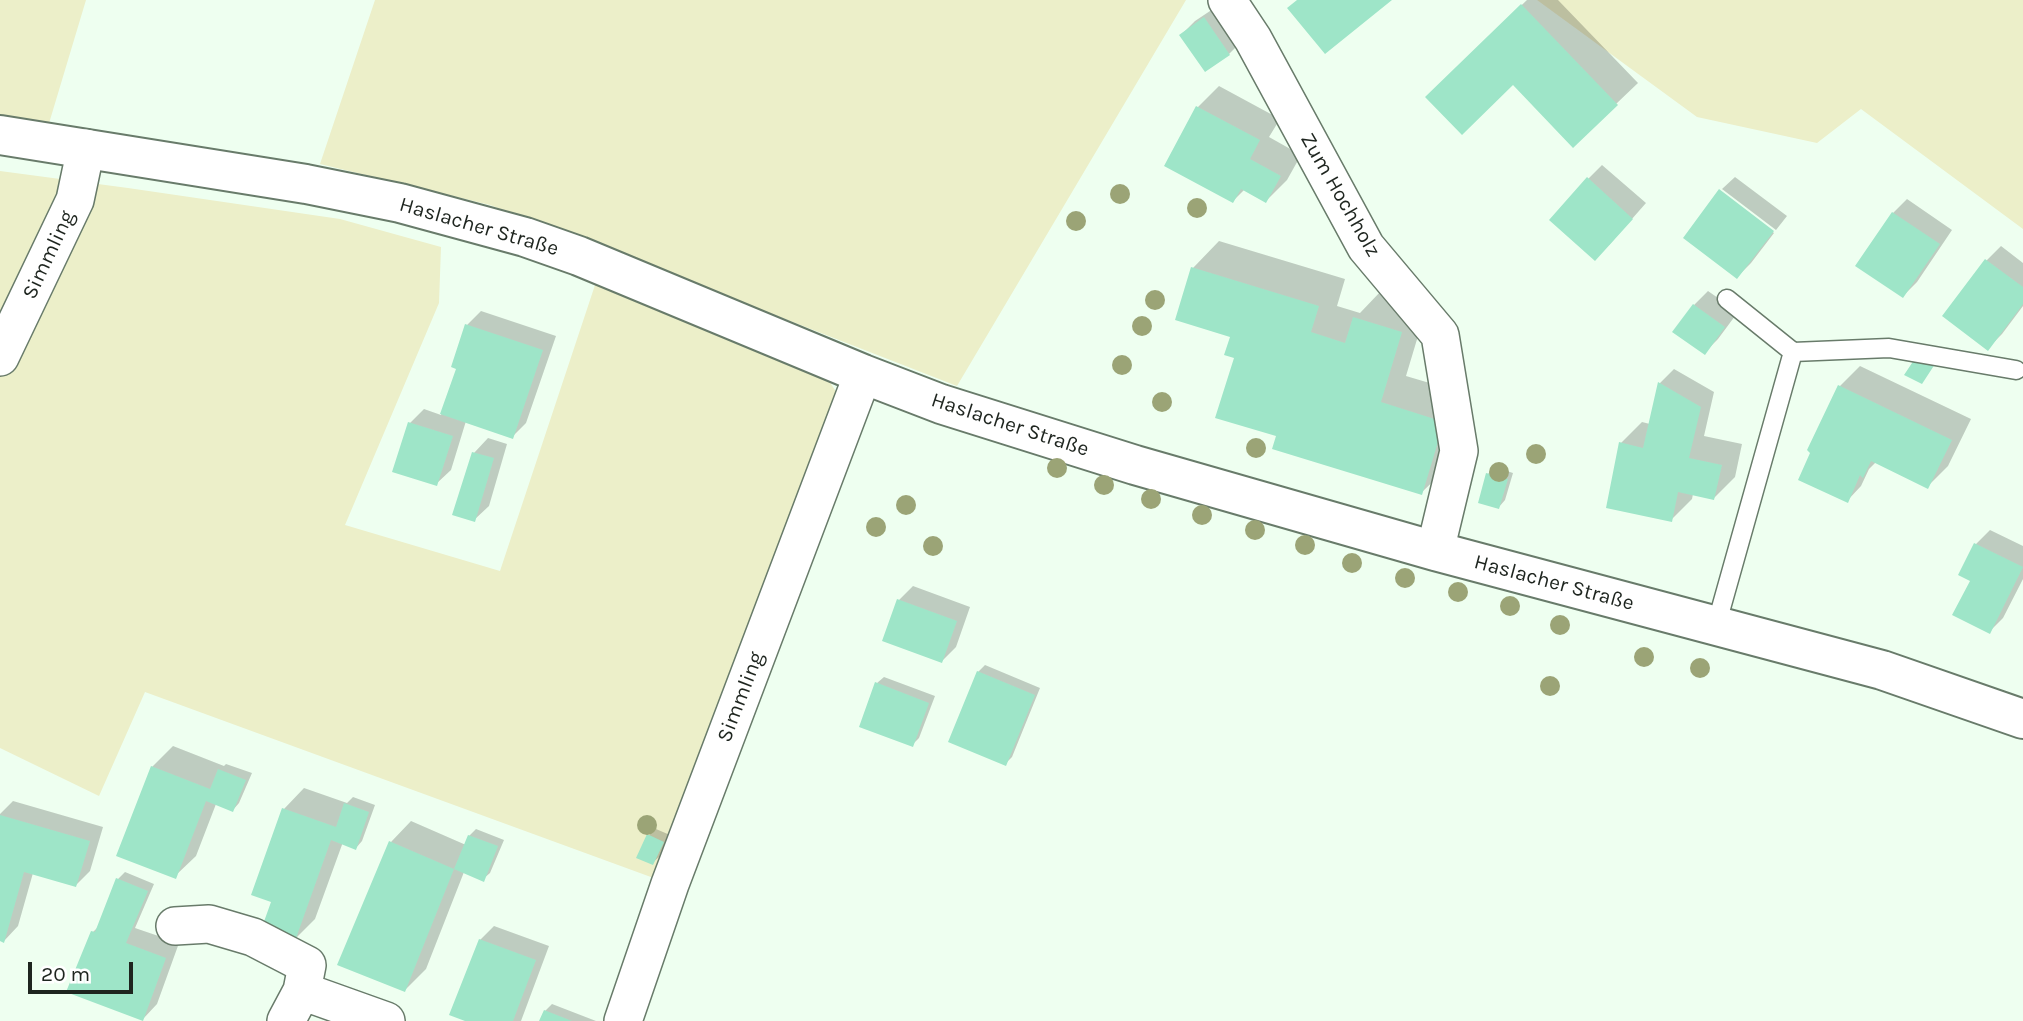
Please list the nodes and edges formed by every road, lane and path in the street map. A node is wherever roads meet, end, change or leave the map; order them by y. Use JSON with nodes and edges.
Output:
{"nodes":[{"id":1,"x":1227,"y":0,"type":"edge"},
{"id":2,"x":0,"y":135,"type":"edge"},
{"id":3,"x":86,"y":148,"type":"junction"},
{"id":4,"x":1727,"y":299,"type":"dead end"},
{"id":5,"x":1793,"y":352,"type":"junction"},
{"id":6,"x":0,"y":358,"type":"edge"},
{"id":7,"x":2016,"y":370,"type":"dead end"},
{"id":8,"x":863,"y":374,"type":"junction"},
{"id":9,"x":1434,"y":551,"type":"junction"},
{"id":10,"x":1716,"y":625,"type":"junction"},
{"id":11,"x":2023,"y":719,"type":"edge"},
{"id":12,"x":175,"y":926,"type":"dead end"},
{"id":13,"x":294,"y":1006,"type":"edge"},
{"id":14,"x":386,"y":1021,"type":"edge"},
{"id":15,"x":623,"y":1021,"type":"edge"}],
"edges":[{"from":1,"to":9,"type":"street","name":"Zum Hochholz"},
{"from":2,"to":3,"type":"street","name":"Haslacher Straße"},
{"from":3,"to":6,"type":"street","name":"Simmling"},
{"from":3,"to":8,"type":"street","name":"Haslacher Straße"},
{"from":4,"to":5,"type":"lane"},
{"from":5,"to":7,"type":"lane"},
{"from":5,"to":10,"type":"lane"},
{"from":8,"to":9,"type":"street","name":"Haslacher Straße"},
{"from":8,"to":15,"type":"street","name":"Simmling"},
{"from":9,"to":10,"type":"street","name":"Haslacher Straße"},
{"from":10,"to":11,"type":"street","name":"Haslacher Straße"},
{"from":12,"to":13,"type":"street"},
{"from":13,"to":14,"type":"street"}]}
